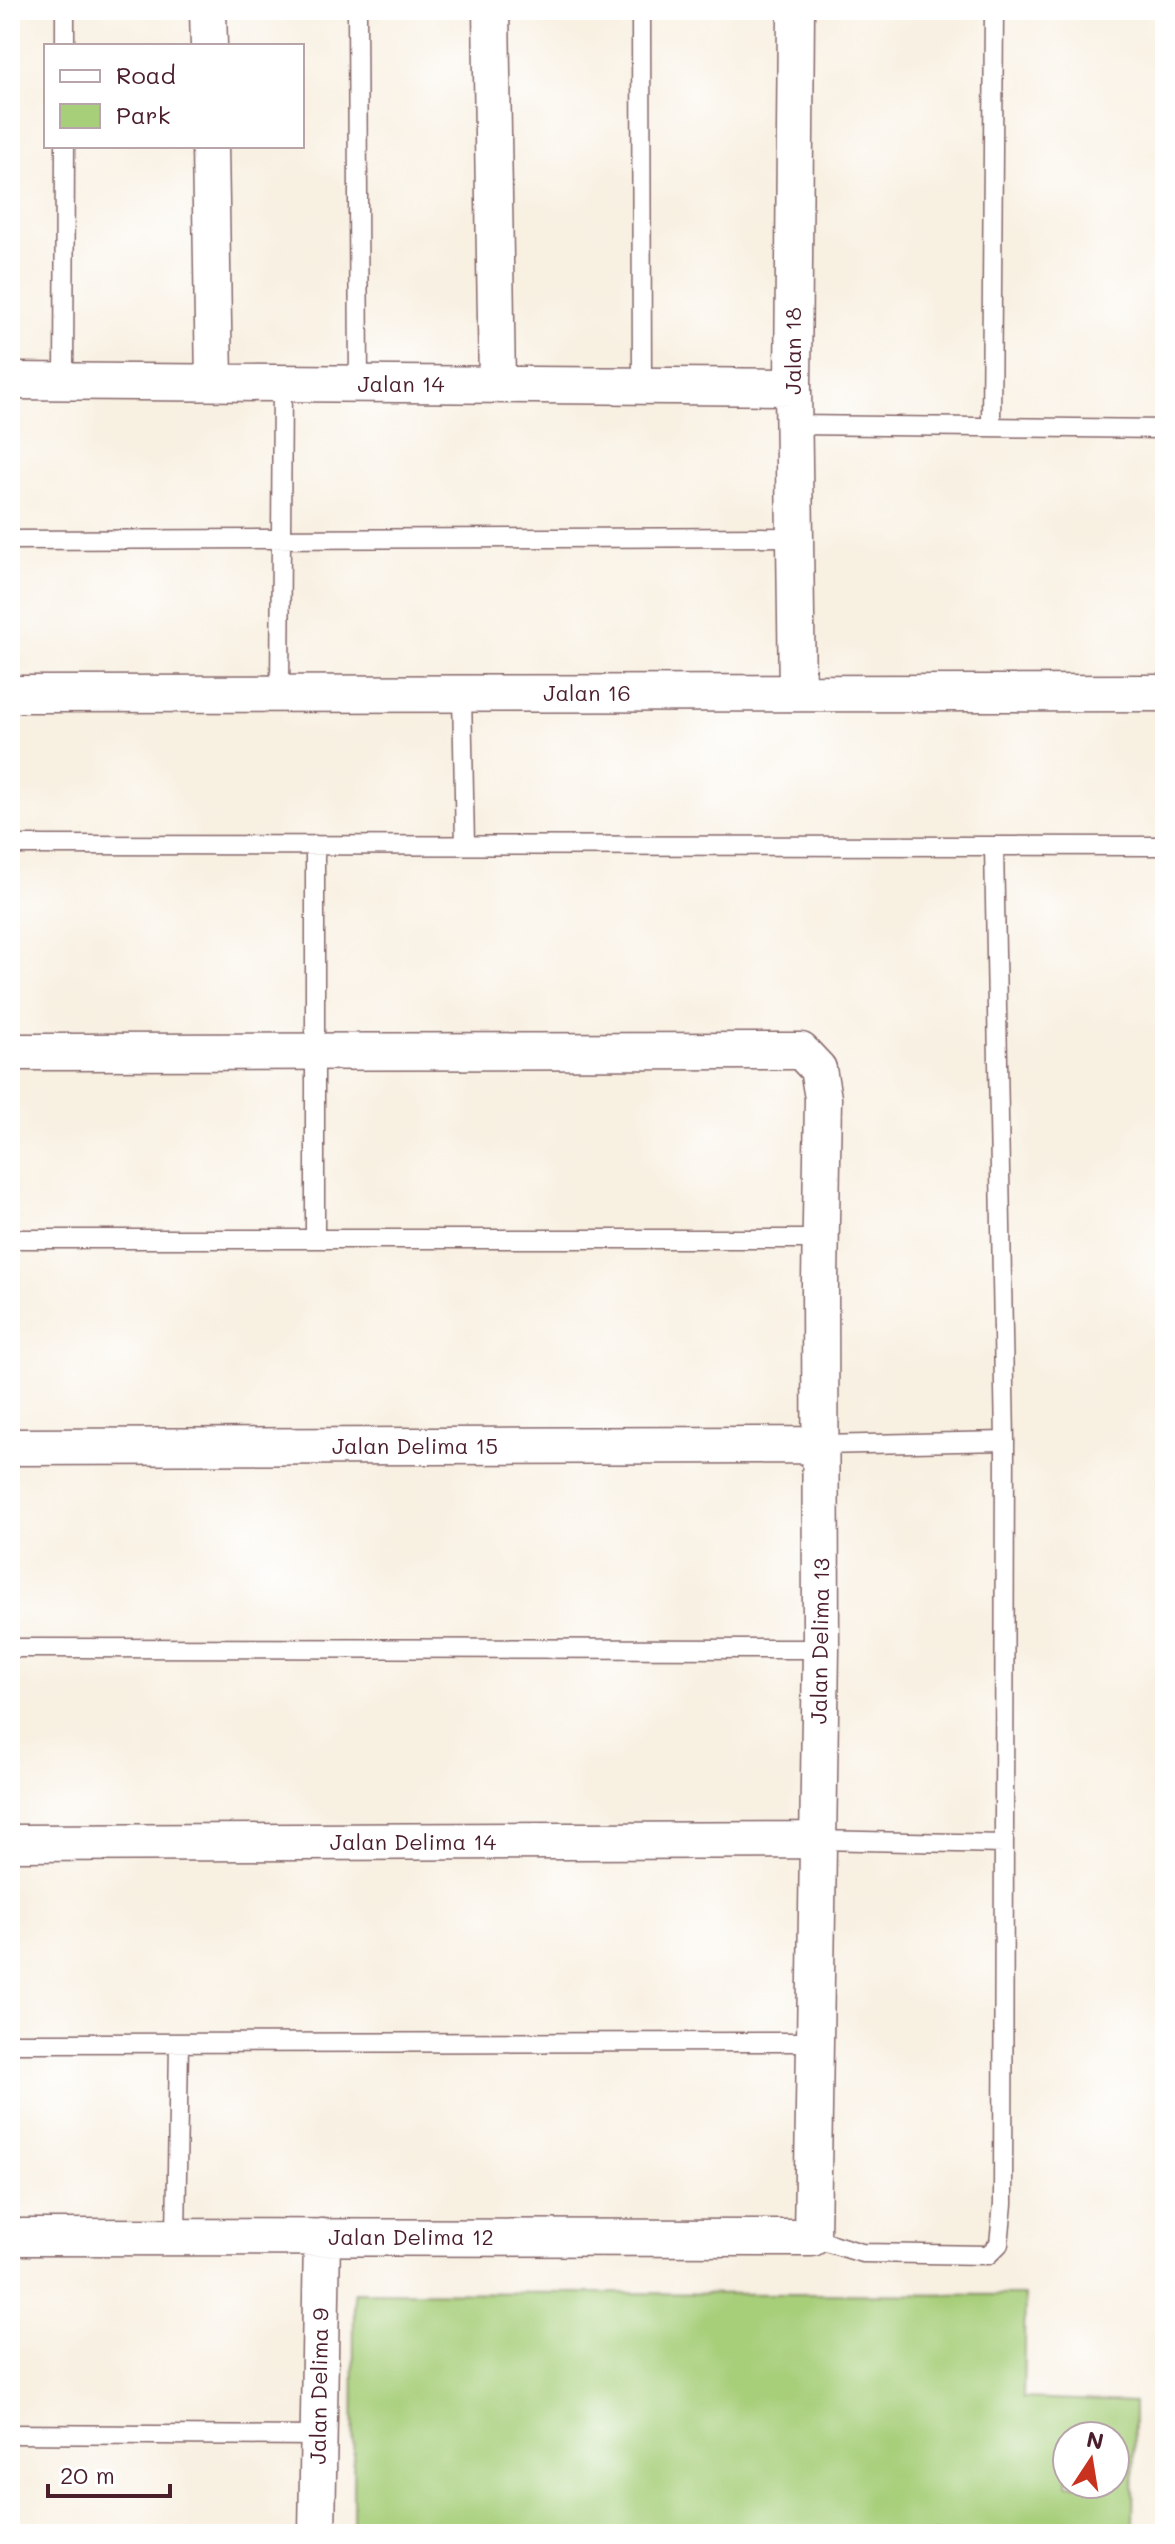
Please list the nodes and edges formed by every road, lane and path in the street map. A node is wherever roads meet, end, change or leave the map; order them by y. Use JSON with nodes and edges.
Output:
{"nodes":[{"id":1,"x":65,"y":10,"type":"edge"},
{"id":2,"x":208,"y":10,"type":"edge"},
{"id":3,"x":357,"y":10,"type":"edge"},
{"id":4,"x":491,"y":10,"type":"edge"},
{"id":5,"x":641,"y":10,"type":"edge"},
{"id":6,"x":796,"y":10,"type":"edge"},
{"id":7,"x":994,"y":10,"type":"edge"},
{"id":8,"x":65,"y":44,"type":"edge"},
{"id":9,"x":209,"y":44,"type":"edge"},
{"id":10,"x":65,"y":148,"type":"edge"},
{"id":11,"x":210,"y":148,"type":"edge"},
{"id":12,"x":10,"y":381,"type":"edge"},
{"id":13,"x":64,"y":381,"type":"junction"},
{"id":14,"x":214,"y":382,"type":"junction"},
{"id":15,"x":282,"y":383,"type":"junction"},
{"id":16,"x":359,"y":384,"type":"junction"},
{"id":17,"x":497,"y":384,"type":"junction"},
{"id":18,"x":642,"y":386,"type":"junction"},
{"id":19,"x":793,"y":387,"type":"junction"},
{"id":20,"x":793,"y":425,"type":"junction"},
{"id":21,"x":991,"y":427,"type":"junction"},
{"id":22,"x":1165,"y":429,"type":"edge"},
{"id":23,"x":795,"y":537,"type":"junction"},
{"id":24,"x":281,"y":539,"type":"junction"},
{"id":25,"x":10,"y":540,"type":"edge"},
{"id":26,"x":280,"y":693,"type":"junction"},
{"id":27,"x":462,"y":693,"type":"junction"},
{"id":28,"x":797,"y":693,"type":"junction"},
{"id":29,"x":1165,"y":693,"type":"edge"},
{"id":30,"x":10,"y":694,"type":"edge"},
{"id":31,"x":10,"y":845,"type":"edge"},
{"id":32,"x":315,"y":845,"type":"junction"},
{"id":33,"x":465,"y":845,"type":"junction"},
{"id":34,"x":994,"y":846,"type":"junction"},
{"id":35,"x":1165,"y":846,"type":"edge"},
{"id":36,"x":10,"y":1052,"type":"edge"},
{"id":37,"x":315,"y":1052,"type":"junction"},
{"id":38,"x":10,"y":1239,"type":"edge"},
{"id":39,"x":315,"y":1239,"type":"junction"},
{"id":40,"x":820,"y":1239,"type":"junction"},
{"id":41,"x":1005,"y":1441,"type":"junction"},
{"id":42,"x":820,"y":1445,"type":"junction"},
{"id":43,"x":10,"y":1447,"type":"edge"},
{"id":44,"x":10,"y":1648,"type":"edge"},
{"id":45,"x":821,"y":1649,"type":"junction"},
{"id":46,"x":816,"y":1840,"type":"junction"},
{"id":47,"x":10,"y":1843,"type":"edge"},
{"id":48,"x":1004,"y":1844,"type":"junction"},
{"id":49,"x":814,"y":2042,"type":"junction"},
{"id":50,"x":10,"y":2043,"type":"edge"},
{"id":51,"x":179,"y":2043,"type":"junction"},
{"id":52,"x":10,"y":2237,"type":"edge"},
{"id":53,"x":176,"y":2237,"type":"junction"},
{"id":54,"x":322,"y":2237,"type":"junction"},
{"id":55,"x":812,"y":2238,"type":"junction"},
{"id":56,"x":10,"y":2434,"type":"edge"},
{"id":57,"x":318,"y":2436,"type":"junction"},
{"id":58,"x":317,"y":2534,"type":"edge"}],
"edges":[{"from":1,"to":8,"type":"lane"},
{"from":2,"to":9,"type":"street"},
{"from":3,"to":16,"type":"lane"},
{"from":4,"to":17,"type":"street"},
{"from":5,"to":18,"type":"lane"},
{"from":6,"to":19,"type":"street","name":"Jalan 18"},
{"from":7,"to":21,"type":"lane"},
{"from":10,"to":13,"type":"lane"},
{"from":11,"to":14,"type":"street"},
{"from":12,"to":13,"type":"street","name":"Jalan 14"},
{"from":13,"to":14,"type":"street","name":"Jalan 14"},
{"from":14,"to":15,"type":"street","name":"Jalan 14"},
{"from":15,"to":16,"type":"street","name":"Jalan 14"},
{"from":15,"to":24,"type":"lane"},
{"from":16,"to":17,"type":"street","name":"Jalan 14"},
{"from":17,"to":18,"type":"street","name":"Jalan 14"},
{"from":18,"to":19,"type":"street","name":"Jalan 14"},
{"from":19,"to":20,"type":"street","name":"Jalan 18"},
{"from":20,"to":21,"type":"lane"},
{"from":20,"to":23,"type":"street","name":"Jalan 18"},
{"from":21,"to":22,"type":"lane"},
{"from":23,"to":24,"type":"lane"},
{"from":23,"to":28,"type":"street","name":"Jalan 18"},
{"from":24,"to":25,"type":"lane"},
{"from":24,"to":26,"type":"lane"},
{"from":26,"to":27,"type":"street","name":"Jalan 16"},
{"from":26,"to":30,"type":"street","name":"Jalan 16"},
{"from":27,"to":28,"type":"street","name":"Jalan 16"},
{"from":27,"to":33,"type":"lane"},
{"from":28,"to":29,"type":"street","name":"Jalan 16"},
{"from":31,"to":32,"type":"lane"},
{"from":32,"to":33,"type":"lane"},
{"from":32,"to":37,"type":"lane"},
{"from":33,"to":34,"type":"lane"},
{"from":34,"to":35,"type":"lane"},
{"from":34,"to":41,"type":"lane"},
{"from":36,"to":37,"type":"street"},
{"from":37,"to":39,"type":"lane"},
{"from":37,"to":40,"type":"street","name":"Jalan Delima 13"},
{"from":38,"to":39,"type":"lane"},
{"from":39,"to":40,"type":"lane"},
{"from":40,"to":42,"type":"street","name":"Jalan Delima 13"},
{"from":41,"to":42,"type":"lane"},
{"from":41,"to":48,"type":"lane"},
{"from":42,"to":43,"type":"street","name":"Jalan Delima 15"},
{"from":42,"to":45,"type":"street","name":"Jalan Delima 13"},
{"from":44,"to":45,"type":"lane"},
{"from":45,"to":46,"type":"street","name":"Jalan Delima 13"},
{"from":46,"to":47,"type":"street","name":"Jalan Delima 14"},
{"from":46,"to":48,"type":"lane"},
{"from":46,"to":49,"type":"street","name":"Jalan Delima 13"},
{"from":48,"to":55,"type":"lane"},
{"from":49,"to":51,"type":"lane"},
{"from":49,"to":55,"type":"street","name":"Jalan Delima 13"},
{"from":50,"to":51,"type":"lane"},
{"from":51,"to":53,"type":"lane"},
{"from":52,"to":53,"type":"street","name":"Jalan Delima 12"},
{"from":53,"to":54,"type":"street","name":"Jalan Delima 12"},
{"from":54,"to":55,"type":"street","name":"Jalan Delima 12"},
{"from":54,"to":57,"type":"street","name":"Jalan Delima 9"},
{"from":56,"to":57,"type":"lane"},
{"from":57,"to":58,"type":"street","name":"Jalan Delima 9"}]}
